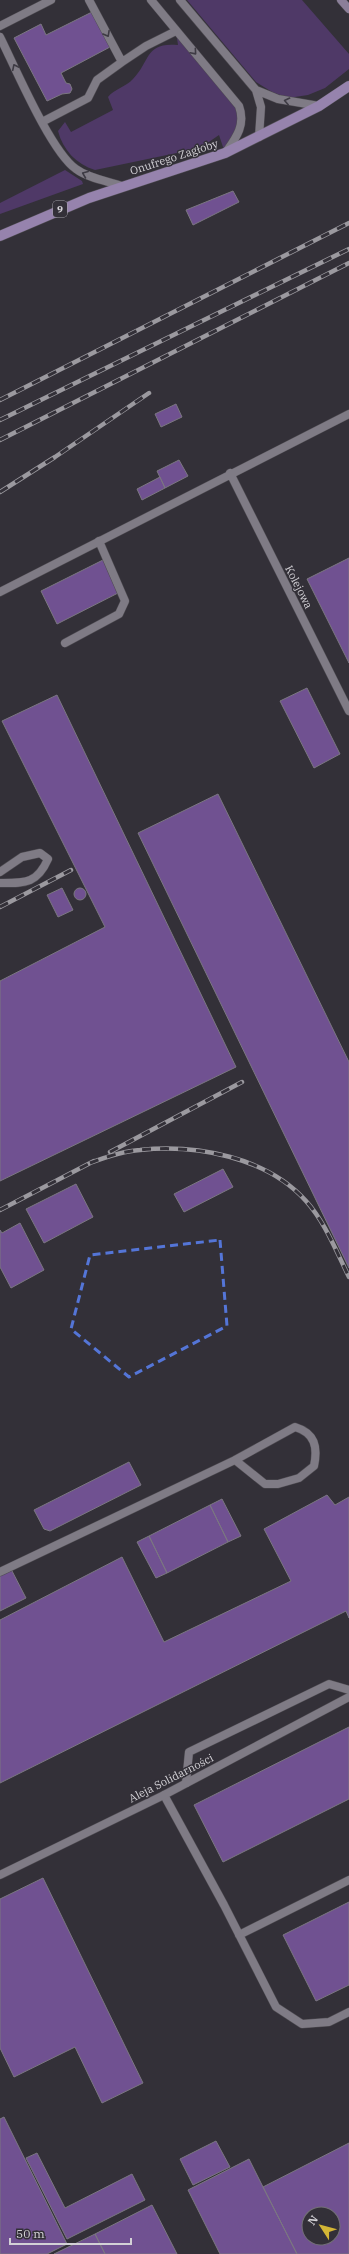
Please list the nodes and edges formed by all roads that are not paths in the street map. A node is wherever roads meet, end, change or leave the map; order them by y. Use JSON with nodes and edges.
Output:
{"nodes":[{"id":1,"x":51,"y":0,"type":"edge"},
{"id":2,"x":88,"y":0,"type":"edge"},
{"id":3,"x":151,"y":0,"type":"edge"},
{"id":4,"x":180,"y":0,"type":"edge"},
{"id":5,"x":341,"y":0,"type":"edge"},
{"id":6,"x":349,"y":9,"type":"edge"},
{"id":7,"x":0,"y":26,"type":"edge"},
{"id":8,"x":176,"y":31,"type":"junction"},
{"id":9,"x":0,"y":37,"type":"edge"},
{"id":10,"x":122,"y":62,"type":"junction"},
{"id":11,"x":349,"y":86,"type":"edge"},
{"id":12,"x":256,"y":90,"type":"junction"},
{"id":13,"x":319,"y":106,"type":"junction"},
{"id":14,"x":42,"y":122,"type":"junction"},
{"id":15,"x":259,"y":137,"type":"junction"},
{"id":16,"x":225,"y":153,"type":"junction"},
{"id":17,"x":122,"y":186,"type":"junction"},
{"id":18,"x":0,"y":236,"type":"edge"},
{"id":19,"x":349,"y":414,"type":"edge"},
{"id":20,"x":230,"y":473,"type":"junction"},
{"id":21,"x":99,"y":541,"type":"junction"},
{"id":22,"x":0,"y":592,"type":"edge"},
{"id":23,"x":65,"y":642,"type":"dead end"},
{"id":24,"x":349,"y":711,"type":"edge"},
{"id":25,"x":0,"y":872,"type":"edge"},
{"id":26,"x":0,"y":883,"type":"edge"},
{"id":27,"x":235,"y":1460,"type":"junction"},
{"id":28,"x":0,"y":1572,"type":"edge"},
{"id":29,"x":349,"y":1690,"type":"edge"},
{"id":30,"x":349,"y":1698,"type":"edge"},
{"id":31,"x":186,"y":1783,"type":"junction"},
{"id":32,"x":164,"y":1795,"type":"junction"},
{"id":33,"x":0,"y":1875,"type":"edge"},
{"id":34,"x":349,"y":1880,"type":"edge"},
{"id":35,"x":239,"y":1935,"type":"junction"},
{"id":36,"x":349,"y":2012,"type":"edge"}],
"edges":[{"from":1,"to":7,"type":"street"},
{"from":2,"to":10,"type":"street","one_way":true},
{"from":3,"to":8,"type":"street"},
{"from":4,"to":12,"type":"street"},
{"from":5,"to":6,"type":"main road"},
{"from":8,"to":10,"type":"street"},
{"from":8,"to":16,"type":"street","one_way":true},
{"from":14,"to":9,"type":"street","one_way":true},
{"from":10,"to":14,"type":"street"},
{"from":11,"to":13,"type":"main road","name":"Onufrego Zagłoby","number":"9"},
{"from":13,"to":12,"type":"street","one_way":true},
{"from":12,"to":15,"type":"street"},
{"from":13,"to":15,"type":"main road","name":"Onufrego Zagłoby","number":"9"},
{"from":17,"to":14,"type":"street","one_way":true},
{"from":15,"to":16,"type":"main road","name":"Onufrego Zagłoby","number":"9"},
{"from":16,"to":17,"type":"main road","name":"Onufrego Zagłoby","number":"9"},
{"from":17,"to":18,"type":"main road","name":"Onufrego Zagłoby","number":"9"},
{"from":19,"to":20,"type":"street"},
{"from":20,"to":21,"type":"street"},
{"from":20,"to":24,"type":"street","name":"Kolejowa"},
{"from":21,"to":22,"type":"street"},
{"from":21,"to":23,"type":"street"},
{"from":25,"to":26,"type":"street"},
{"from":27,"to":27,"type":"street"},
{"from":27,"to":28,"type":"street"},
{"from":29,"to":31,"type":"street"},
{"from":30,"to":31,"type":"street","name":"Aleja Solidarności"},
{"from":31,"to":32,"type":"street","name":"Aleja Solidarności"},
{"from":32,"to":33,"type":"street","name":"Aleja Solidarności"},
{"from":32,"to":35,"type":"street"},
{"from":34,"to":35,"type":"street"},
{"from":35,"to":36,"type":"street"}]}
